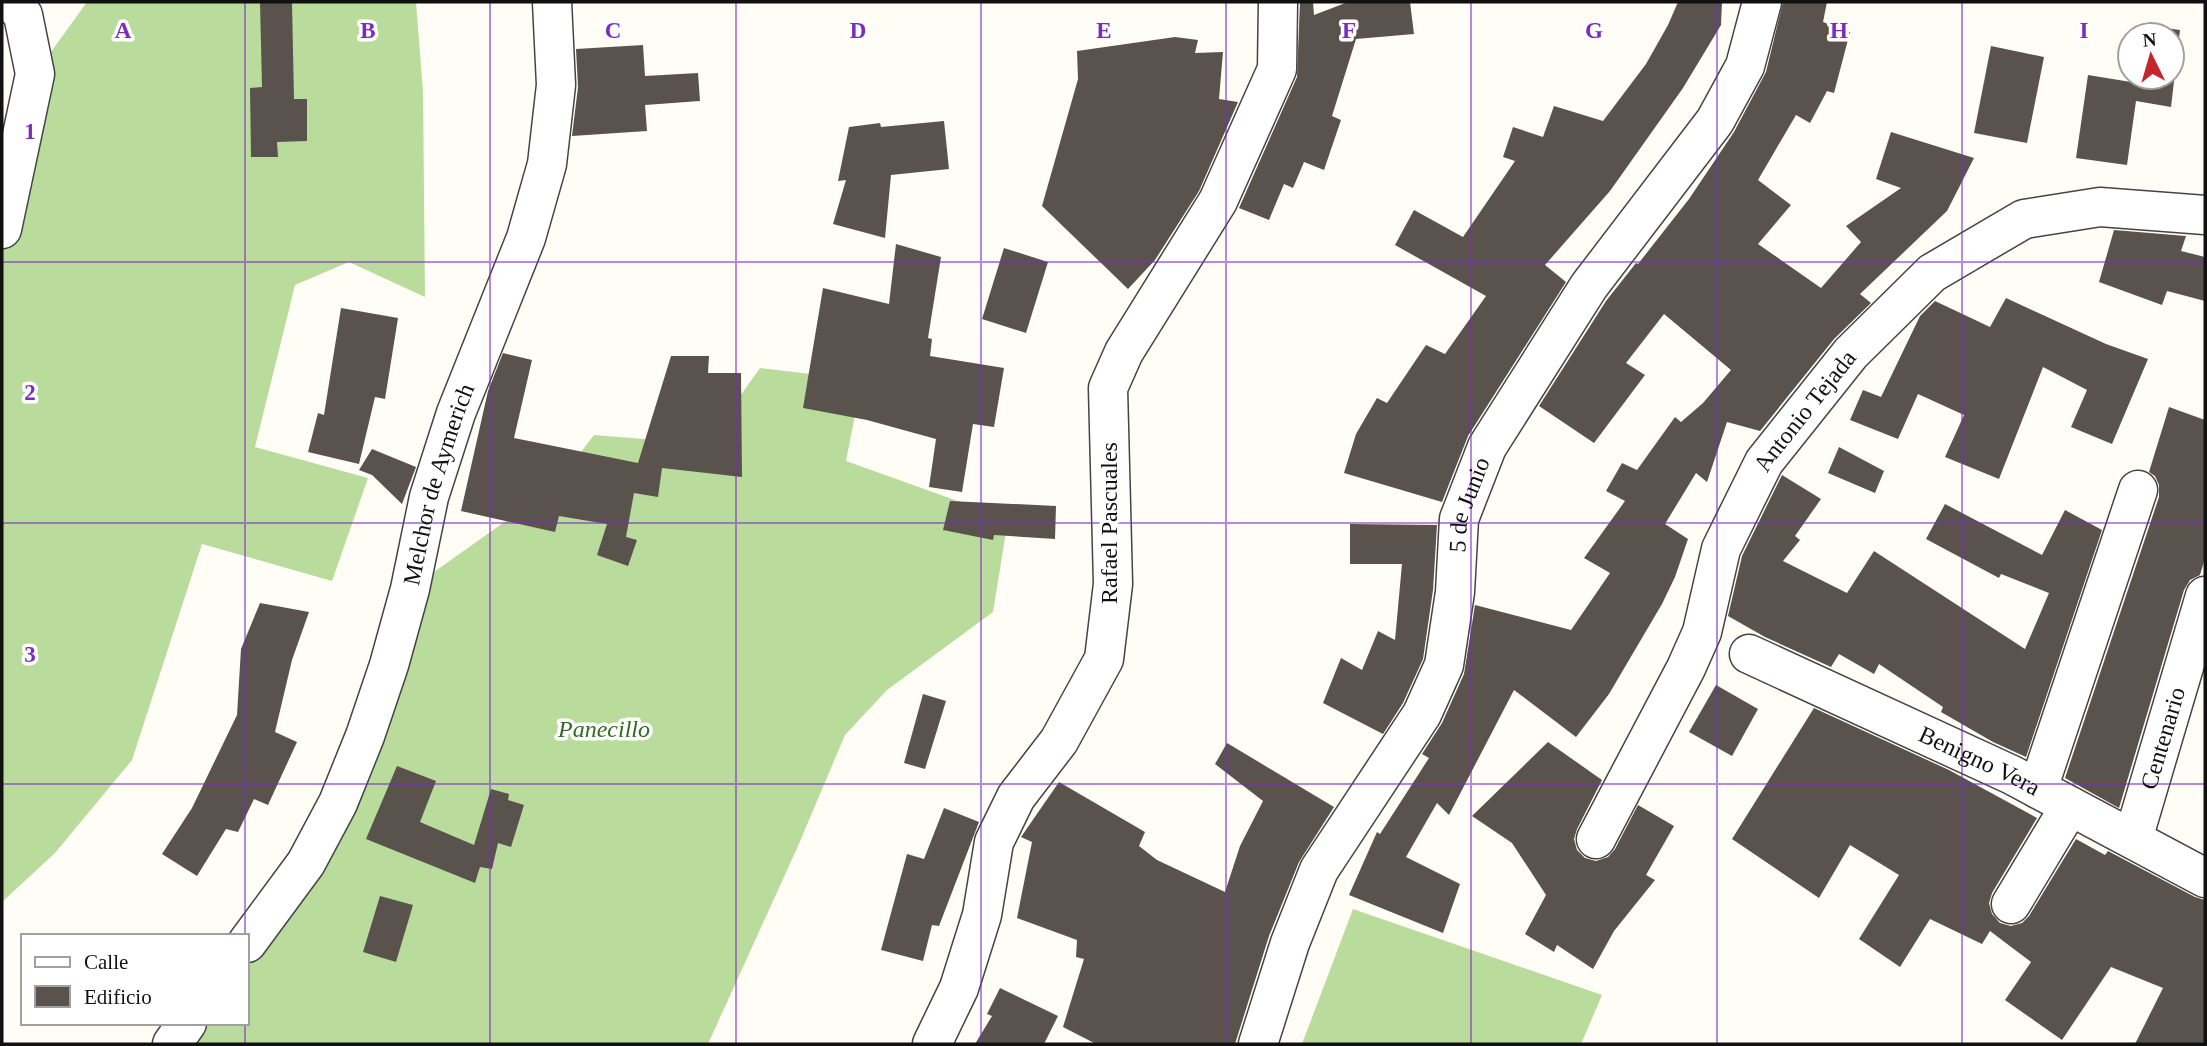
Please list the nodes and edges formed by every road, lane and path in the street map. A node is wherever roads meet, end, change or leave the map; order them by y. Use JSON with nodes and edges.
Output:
{"nodes":[{"id":1,"x":12,"y":2,"type":"edge"},
{"id":2,"x":552,"y":2,"type":"edge"},
{"id":3,"x":1278,"y":2,"type":"edge"},
{"id":4,"x":1762,"y":2,"type":"edge"},
{"id":5,"x":2205,"y":215,"type":"edge"},
{"id":6,"x":2,"y":229,"type":"edge"},
{"id":7,"x":2138,"y":490,"type":"dead end"},
{"id":8,"x":2205,"y":596,"type":"edge"},
{"id":9,"x":1749,"y":654,"type":"dead end"},
{"id":10,"x":2054,"y":798,"type":"junction"},
{"id":11,"x":1596,"y":839,"type":"dead end"},
{"id":12,"x":2133,"y":839,"type":"junction"},
{"id":13,"x":2205,"y":878,"type":"edge"},
{"id":14,"x":2011,"y":904,"type":"dead end"},
{"id":15,"x":248,"y":942,"type":"edge"},
{"id":16,"x":186,"y":1025,"type":"edge"},
{"id":17,"x":172,"y":1044,"type":"edge"},
{"id":18,"x":932,"y":1044,"type":"edge"},
{"id":19,"x":1258,"y":1044,"type":"edge"}],
"edges":[{"from":1,"to":6,"type":"street"},
{"from":2,"to":15,"type":"street","name":"Melchor de Aymerich"},
{"from":3,"to":18,"type":"street","name":"Rafael Pascuales"},
{"from":4,"to":19,"type":"street","name":"5 de Junio"},
{"from":5,"to":11,"type":"street","name":"Antonio Tejada"},
{"from":7,"to":10,"type":"street"},
{"from":8,"to":12,"type":"street","name":"Centenario"},
{"from":9,"to":10,"type":"street","name":"Benigno Vera"},
{"from":10,"to":12,"type":"street","name":"Benigno Vera"},
{"from":10,"to":14,"type":"street"},
{"from":12,"to":13,"type":"street","name":"Benigno Vera"},
{"from":16,"to":17,"type":"street"}]}
